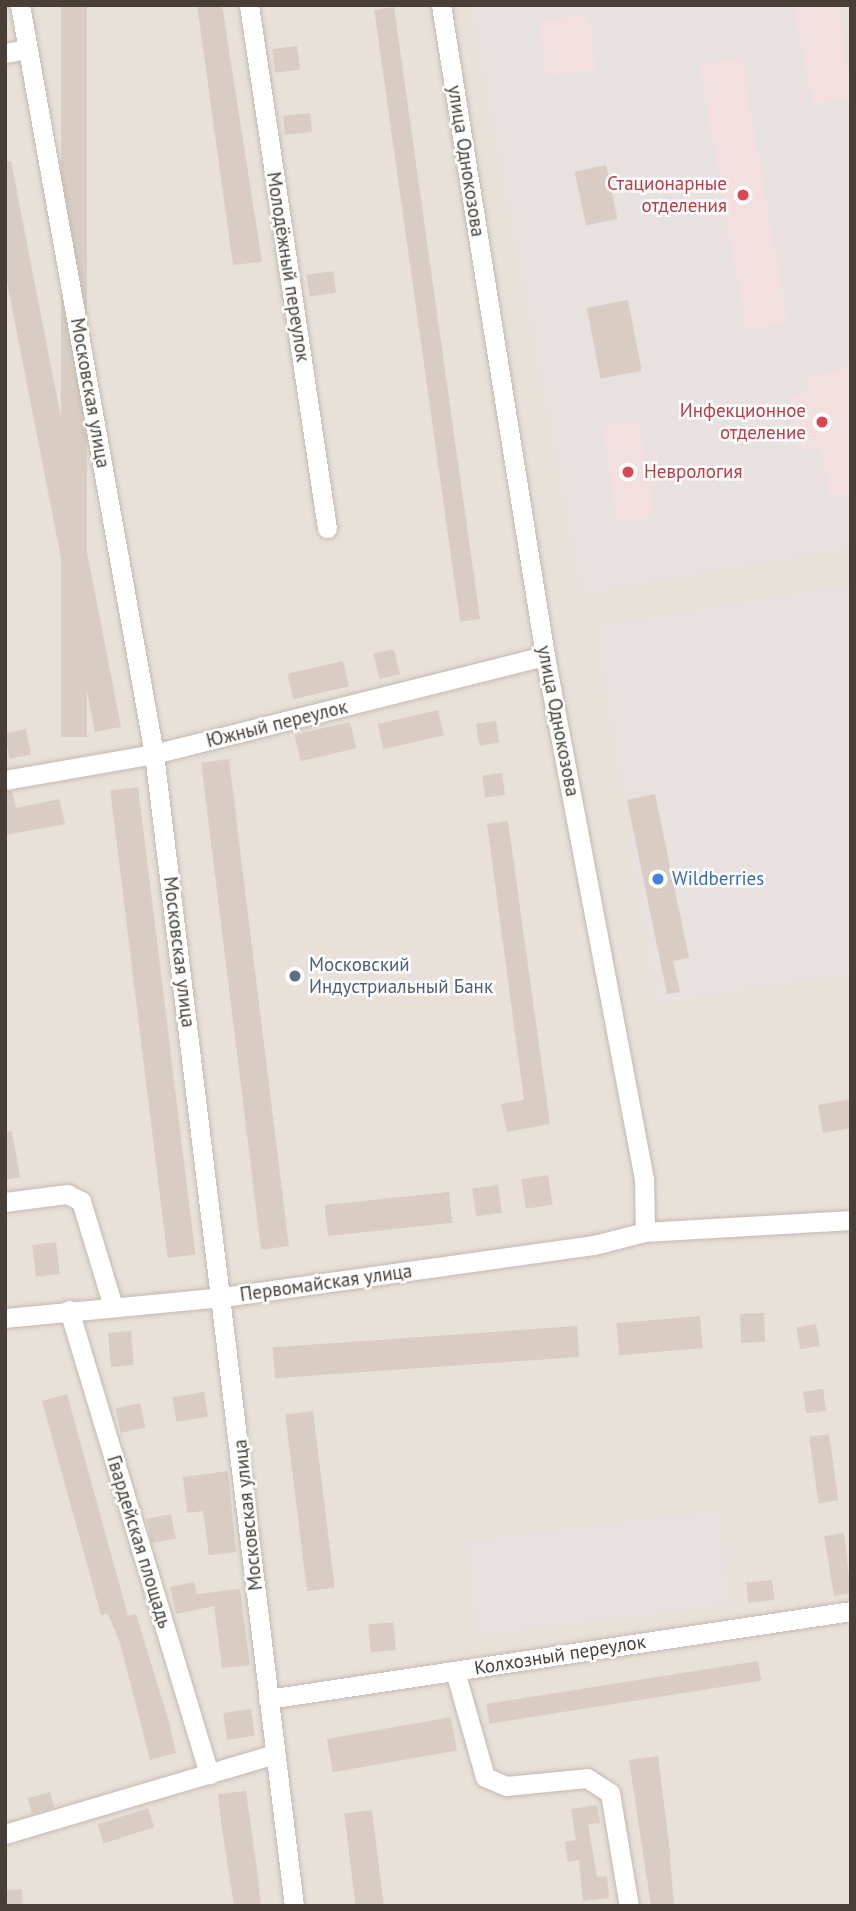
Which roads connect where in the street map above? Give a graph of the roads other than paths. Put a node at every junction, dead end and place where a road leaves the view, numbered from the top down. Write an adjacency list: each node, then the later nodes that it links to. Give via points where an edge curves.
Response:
1 (20, 5): 4 (street, Московская улица)
2 (249, 5): 6 (street, Молодёжный переулок)
3 (441, 5): 7 (street, улица Однокозова)
4 (28, 48): 5 (street); 8 (street, Московская улица)
5 (5, 53)
6 (327, 528)
7 (545, 656): 8 (street, Южный переулок); 12 (street, улица Однокозова, via 644,1179)
8 (155, 754): 9 (street, Южный переулок); 13 (street, Московская улица)
9 (5, 780)
10 (5, 1202): 14 (street, via 67,1194 82,1200)
11 (851, 1220): 12 (street)
12 (645, 1232): 13 (street, Первомайская улица, via 594,1245)
13 (223, 1297): 14 (street, Первомайская улица); 19 (street, Московская улица)
14 (113, 1307): 15 (street, Первомайская улица)
15 (69, 1310): 16 (street, Первомайская улица); 21 (street, Гвардейская площадь)
16 (5, 1318)
17 (851, 1611): 18 (street, Колхозный переулок)
18 (455, 1671): 19 (street, Колхозный переулок); 24 (street, via 485,1777 506,1786 587,1778 610,1793)
19 (268, 1699): 20 (street, Московская улица)
20 (275, 1754): 21 (street); 23 (street, Московская улица)
21 (209, 1774): 22 (street)
22 (5, 1834)
23 (294, 1906)
24 (629, 1906)

